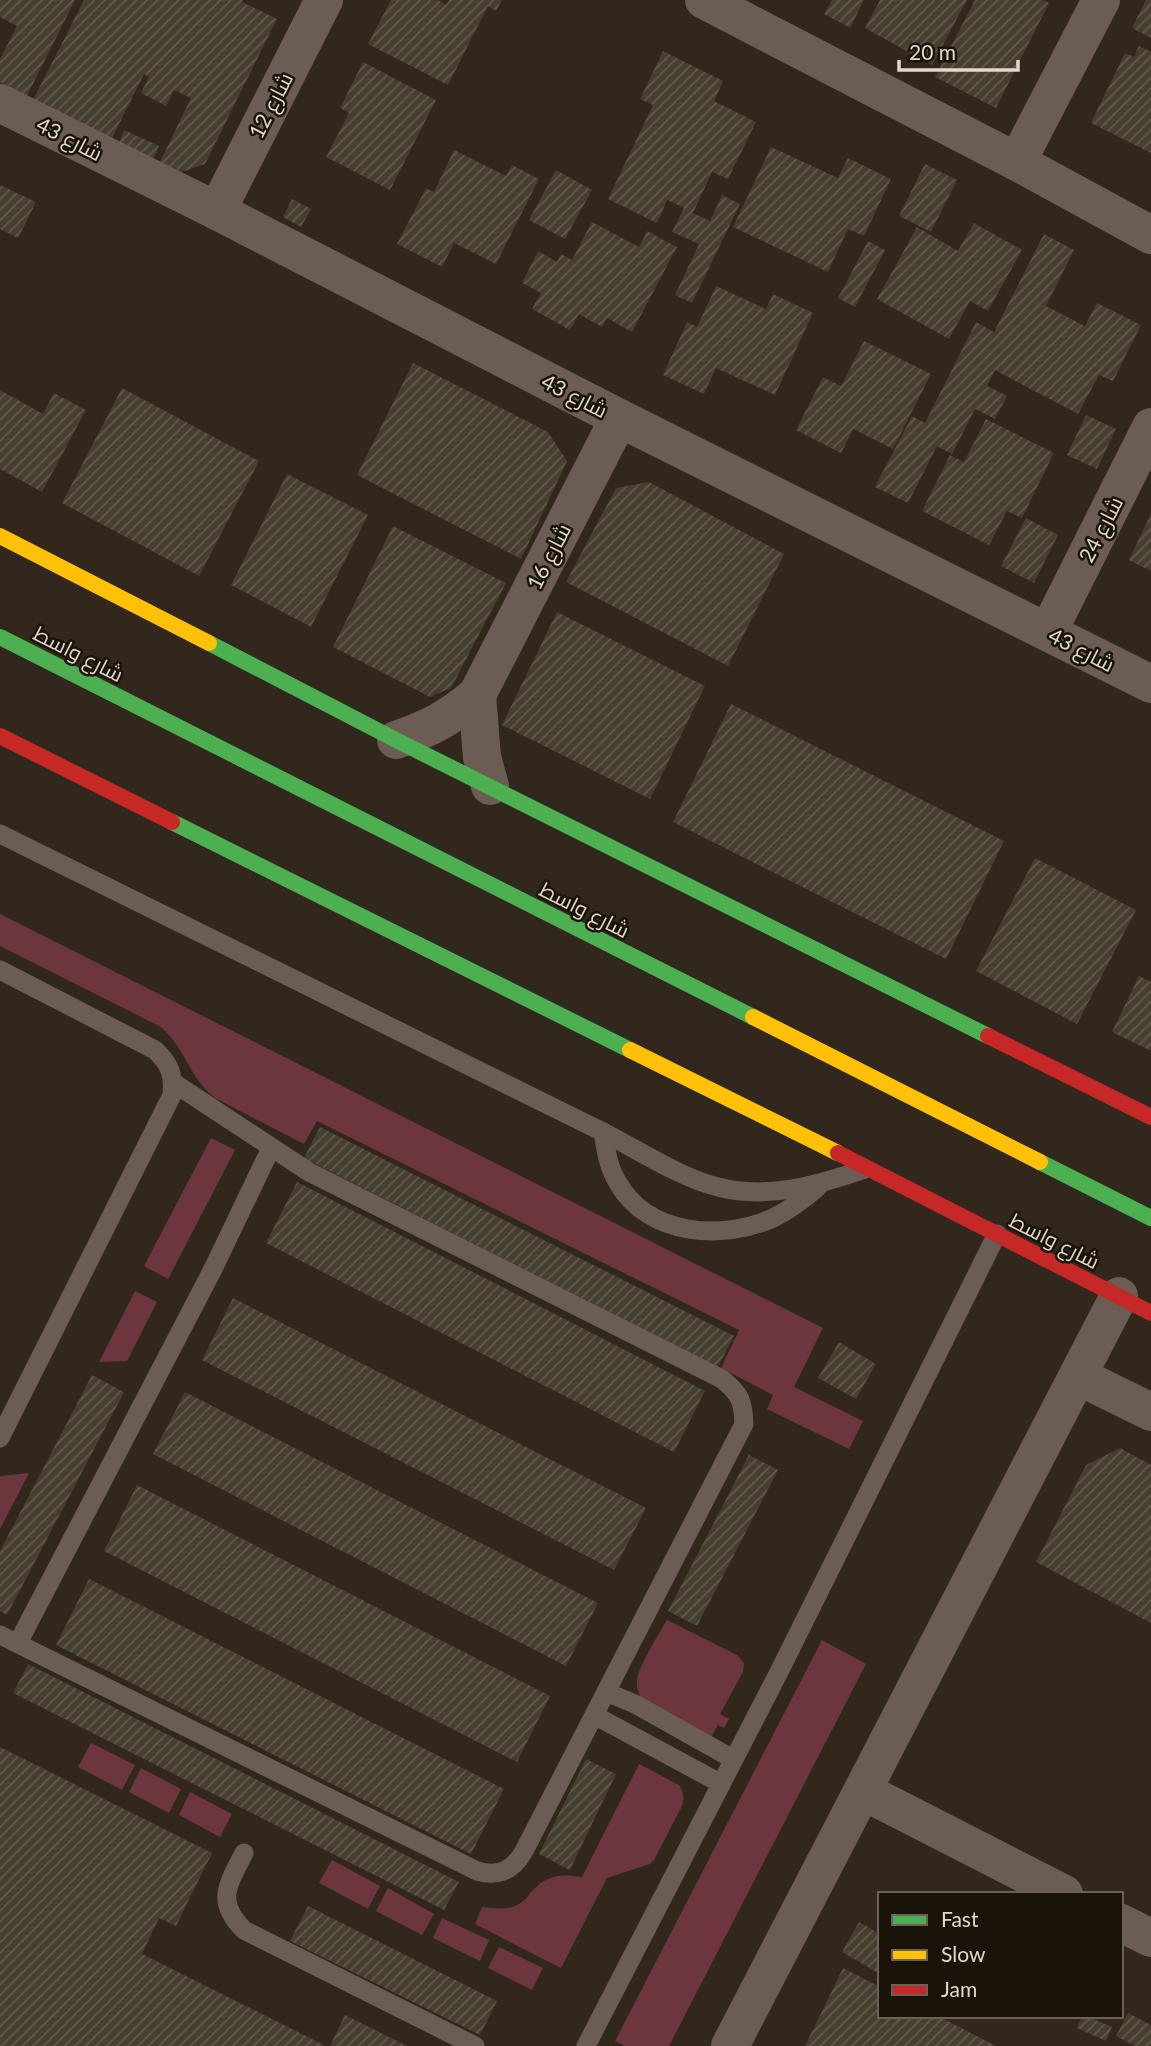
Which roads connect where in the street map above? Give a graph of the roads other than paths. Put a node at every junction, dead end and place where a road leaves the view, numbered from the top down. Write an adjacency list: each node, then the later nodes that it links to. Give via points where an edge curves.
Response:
1 (324, 0): 6 (street, شارع 12)
2 (704, 0): 5 (street)
3 (1101, 0): 5 (street)
4 (0, 103): 6 (street, شارع 43)
5 (1017, 162): 7 (street)
6 (217, 211): 8 (street, شارع 43)
7 (1151, 234)
8 (619, 418): 11 (street, شارع 43); 14 (street, شارع 16)
9 (1151, 427): 11 (street, شارع 24)
10 (0, 536): 16 (main road)
11 (1048, 632): 13 (street, شارع 43)
12 (0, 637): 26 (main road, شارع واسط)
13 (1151, 684)
14 (477, 695): 16 (street, شارع 16, via 453,715); 17 (street, via 482,757)
15 (0, 736): 24 (main road, شارع واسط)
16 (396, 740): 17 (main road)
17 (490, 786): 21 (main road)
18 (0, 834): 22 (lane)
19 (0, 970): 20 (lane, via 155,1050 172,1070)
20 (173, 1083): 23 (lane); 31 (lane, via 172,1095)
21 (1151, 1117)
22 (603, 1132): 25 (lane, via 719,1188 765,1192); 25 (lane, via 607,1160 618,1185 636,1206 660,1221 687,1229 715,1231 772,1218)
23 (271, 1149): 33 (lane); 34 (lane, via 322,1179 722,1379 735,1390 743,1406 744,1424)
24 (867, 1168): 25 (lane); 27 (main road, شارع واسط)
25 (821, 1184)
26 (1151, 1217)
27 (997, 1234): 28 (main road, شارع واسط); 36 (lane)
28 (1135, 1305): 29 (street)
29 (1078, 1376): 30 (street); 38 (street)
30 (1151, 1412)
31 (0, 1438)
32 (0, 1634): 33 (lane)
33 (18, 1643): 35 (lane, via 488,1874 501,1873 521,1856)
34 (606, 1692): 35 (lane); 36 (lane)
35 (594, 1715): 37 (lane)
36 (733, 1759): 37 (lane)
37 (720, 1783): 44 (lane)
38 (863, 1791): 40 (street); 45 (street)
39 (244, 1853): 43 (lane, via 226,1892 227,1906 244,1930)
40 (1059, 1892)
41 (1123, 1924): 42 (street)
42 (1151, 1938)
43 (475, 2046)
44 (586, 2046)
45 (730, 2046)

